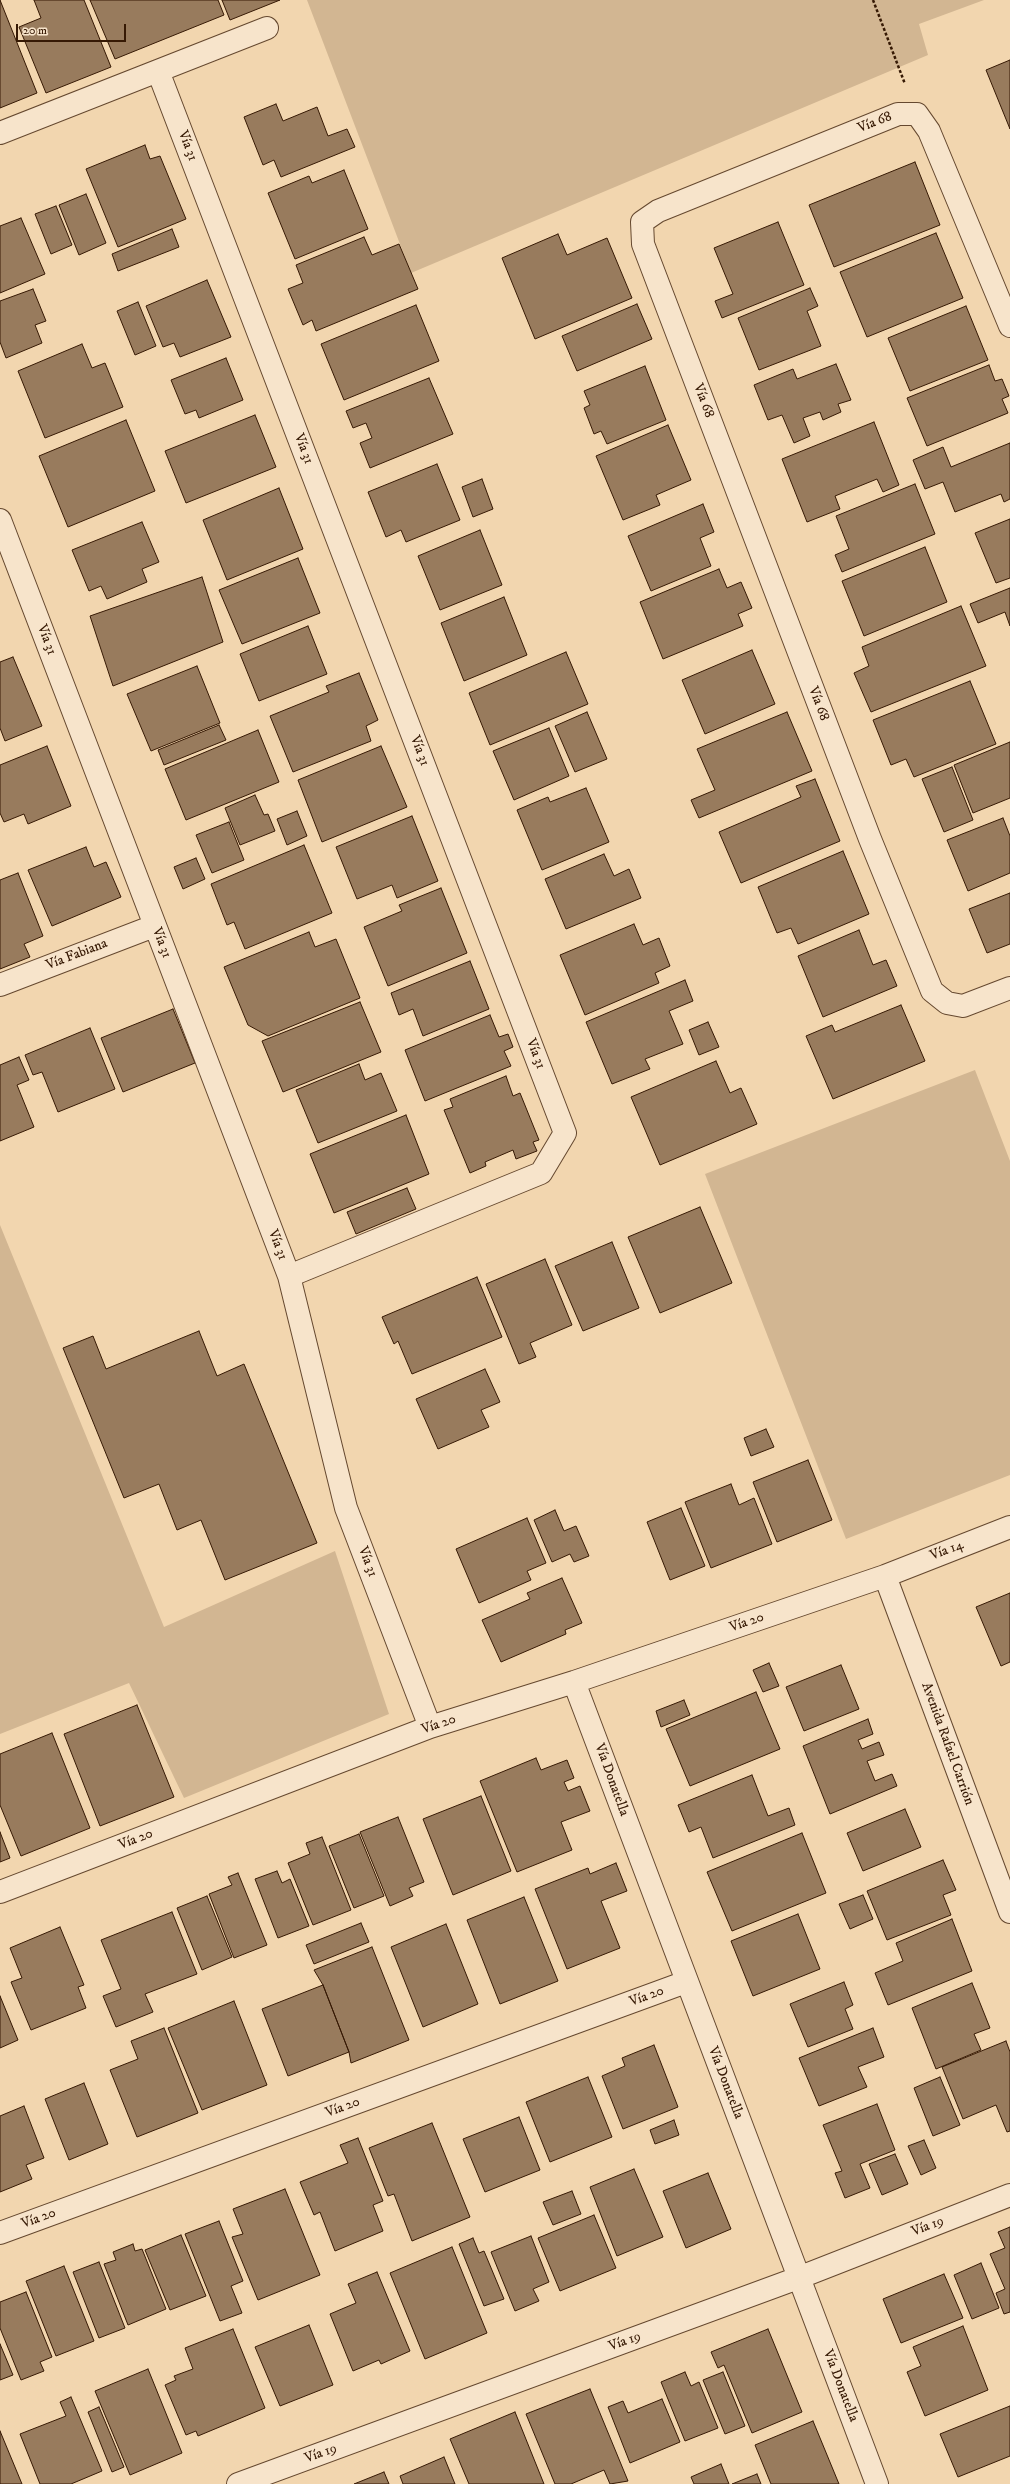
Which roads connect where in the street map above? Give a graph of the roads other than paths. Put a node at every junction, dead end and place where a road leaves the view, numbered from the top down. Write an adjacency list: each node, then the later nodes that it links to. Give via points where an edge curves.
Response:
1 (267, 28): 2 (street)
2 (158, 71): 3 (street); 10 (street, Vía 31, via 565,1133 541,1173)
3 (0, 133)
4 (1005, 298): 5 (street); 9 (street, Vía 68, via 929,131 917,114 898,114 658,211 642,222 643,244 870,839 932,991 947,1003 963,1006)
5 (1010, 326)
6 (0, 520): 7 (street, Vía 31)
7 (154, 926): 8 (street, Vía Fabiana); 10 (street, Vía 31)
8 (0, 985)
9 (1010, 988)
10 (289, 1276): 14 (street, Vía 31, via 346,1508)
11 (1010, 1527): 12 (street, Vía 14)
12 (885, 1576): 13 (street, Vía 20); 15 (street, Avenida Rafael Carrión)
13 (574, 1682): 14 (street, Vía 20); 18 (street, Vía Donatella)
14 (430, 1727): 16 (street, Vía 20)
15 (1001, 1862): 17 (street, Avenida Rafael Carrión)
16 (0, 1892)
17 (1010, 1912)
18 (686, 1982): 20 (street, Vía 20); 21 (street, Vía Donatella)
19 (1010, 2195): 21 (street, Vía 19)
20 (0, 2234)
21 (798, 2278): 22 (street, Vía 19); 23 (street, Vía Donatella)
22 (238, 2484)
23 (877, 2484)

